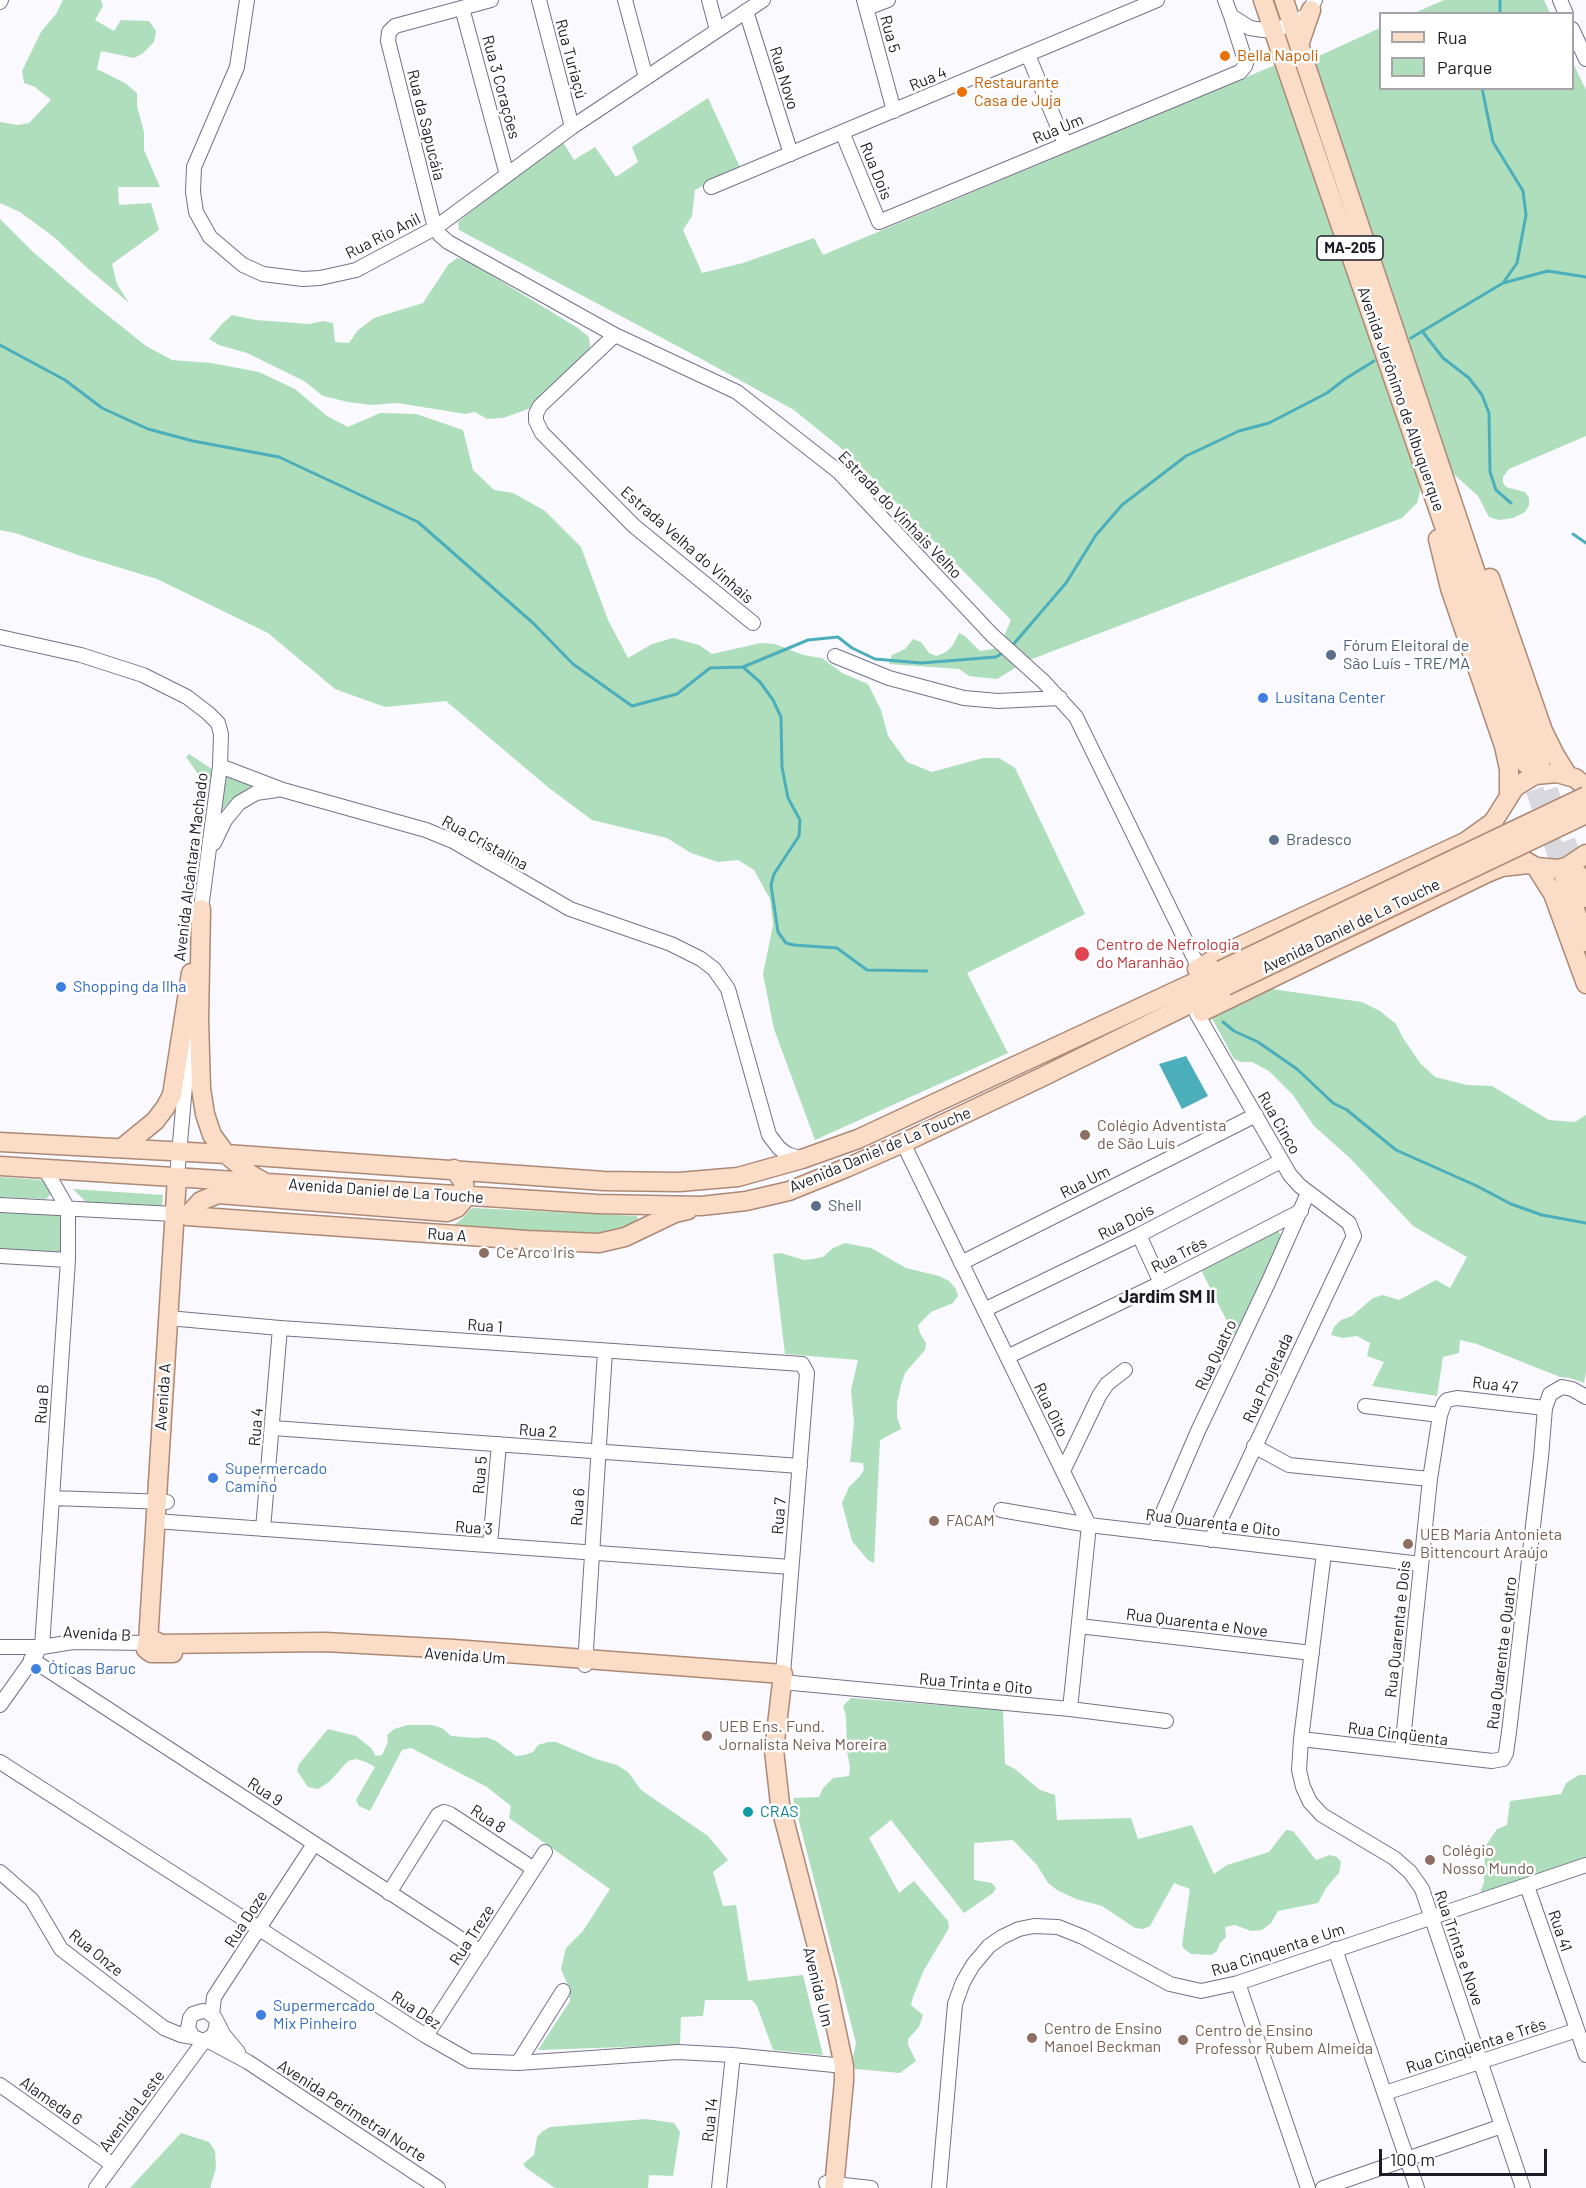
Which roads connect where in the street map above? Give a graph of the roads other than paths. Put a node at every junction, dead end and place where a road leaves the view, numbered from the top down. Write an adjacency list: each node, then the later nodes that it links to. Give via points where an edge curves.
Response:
1 (247, 0): 33 (street, Rua Rio Anil, via 237,67 192,179 195,212 210,237 233,259 254,271 303,279 356,270)
2 (491, 0): 14 (street)
3 (539, 0): 26 (street, Rua Turiaçú)
4 (625, 0): 24 (street)
5 (709, 0): 18 (street)
6 (763, 0): 15 (street, Rua Rio Anil)
7 (888, 0): 12 (street)
8 (1157, 0): 22 (street, Rua 4)
9 (1225, 0): 16 (street)
10 (1263, 0): 19 (main road, Avenida Jerônimo de Albuquerque / MA-205)
11 (1284, 0): 17 (main road, Avenida Jerônimo de Albuquerque / MA-205)
12 (866, 4): 25 (street, Rua 5)
13 (1313, 5): 17 (street); 21 (main road)
14 (462, 8): 30 (street, Rua 3 Corações); 33 (street, Rua da Sapucáia, via 395,26 388,41)
15 (746, 11): 18 (street, Rua Rio Anil); 29 (street, Rua Novo)
16 (1231, 16): 19 (street, via 1250,28); 28 (street, Rua Um, via 1246,63 1240,72)
17 (1292, 24): 19 (street); 21 (main road, Avenida Jerônimo de Albuquerque / MA-205)
18 (717, 30): 24 (street, Rua Rio Anil)
19 (1274, 30): 35 (main road, Avenida Jerônimo de Albuquerque / MA-205)
20 (1574, 33): 23 (street)
21 (1299, 45): 35 (main road, Avenida Jerônimo de Albuquerque / MA-205)
22 (1028, 54): 25 (street, Rua 4); 28 (street)
23 (1586, 59)
24 (646, 78): 26 (street, Rua Rio Anil)
25 (894, 111): 27 (street, Rua 4)
26 (572, 127): 30 (street, Rua Rio Anil)
27 (842, 132): 29 (street, Rua 4); 32 (street, Rua Dois)
28 (1065, 144): 32 (street, Rua Um)
29 (791, 154): 31 (street, Rua 4)
30 (507, 175): 33 (street, Rua Rio Anil)
31 (711, 187)
32 (879, 222)
33 (435, 228): 34 (street, Estrada do Vinhais Velho, via 448,242)
34 (615, 334): 36 (street, Estrada Velha do Vinhais, via 540,406 536,421 542,433 633,526); 39 (street, Estrada do Vinhais Velho, via 720,383 765,413 849,482 992,635)
35 (1431, 463): 40 (main road, Avenida Jerônimo de Albuquerque / MA-205); 42 (main road, via 1459,500 1482,553 1543,731 1555,755); 45 (main road, via 1450,588 1504,746 1509,770)
36 (753, 623)
37 (0, 637): 41 (street, via 81,655 143,675 177,691 218,723)
38 (835, 656): 39 (street, via 889,678 964,698)
39 (1060, 698): 53 (street, Estrada do Vinhais Velho, via 1083,728)
40 (1533, 764)
41 (220, 766): 43 (street, Rua Cristalina); 48 (street, Avenida Alcântara Machado)
42 (1579, 780): 45 (main road, via 1557,772 1535,775 1515,787)
43 (283, 790): 48 (street, via 266,790 239,803 225,820); 65 (street, Rua Cristalina, via 441,835 561,905 671,944 706,962 728,988 769,1135 787,1155)
44 (1586, 796): 54 (main road, Avenida Daniel de La Touche, bridge)
45 (1506, 802): 49 (main road, via 1502,821 1506,840 1517,856); 53 (main road, via 1493,822 1465,842)
46 (1586, 814): 54 (main road, Avenida Daniel de La Touche, bridge)
47 (1586, 854): 49 (main road, via 1558,869)
48 (207, 862): 51 (street, Avenida Alcântara Machado)
49 (1532, 865): 55 (main road, via 1553,894); 56 (main road, via 1502,867 1487,873)
50 (1586, 898): 52 (main road, via 1571,875)
51 (201, 909): 62 (main road, via 172,1095 155,1121); 63 (street, Avenida Alcântara Machado); 64 (main road, via 202,1098 212,1135)
52 (1586, 942)
53 (1199, 968): 57 (main road)
54 (1223, 978): 57 (main road, Avenida Daniel de La Touche); 58 (main road, Avenida Daniel de La Touche)
55 (1586, 984)
56 (1197, 1014): 58 (main road); 59 (street, Rua Cinco)
57 (1096, 1026): 65 (main road, Avenida Daniel de La Touche, via 858,1139)
58 (1042, 1077): 61 (main road, Avenida Daniel de La Touche)
59 (1256, 1115): 66 (street, Rua Cinco); 84 (street, Rua Um)
60 (0, 1142): 62 (main road, Avenida Daniel de La Touche)
61 (903, 1143): 76 (main road, Avenida Daniel de La Touche, via 789,1191); 84 (street, Rua Oito)
62 (122, 1148): 63 (main road, Avenida Daniel de La Touche)
63 (178, 1151): 64 (main road, Avenida Daniel de La Touche); 70 (street, Avenida A)
64 (226, 1154): 69 (main road, Avenida Daniel de La Touche); 71 (main road)
65 (802, 1159): 69 (main road, Avenida Daniel de La Touche, via 738,1177 679,1182 562,1179)
66 (1281, 1161): 72 (street, Rua Cinco); 81 (street, Rua Dois)
67 (0, 1166): 68 (main road, Avenida Daniel de La Touche)
68 (45, 1169): 70 (main road, Avenida Daniel de La Touche); 77 (street, Rua B)
69 (454, 1169): 74 (main road, via 464,1183)
70 (177, 1178): 71 (main road, Avenida Daniel de La Touche); 73 (main road); 79 (main road, Avenida A)
71 (266, 1183): 74 (main road, Avenida Daniel de La Touche)
72 (1308, 1192): 78 (street, Rua Quatro); 80 (street, Rua Cinco)
73 (225, 1194): 74 (main road, via 447,1212 458,1208); 79 (main road, via 204,1198)
74 (466, 1197): 76 (main road, Avenida Daniel de La Touche)
75 (0, 1205): 77 (street, Rua A)
76 (701, 1206): 79 (main road, Rua A, via 675,1213 625,1238 599,1243)
77 (68, 1209): 79 (street, Rua A); 83 (street, Rua B)
78 (1300, 1211): 85 (street, Rua Três); 110 (street, Rua Quatro)
79 (181, 1215): 87 (main road, Avenida A)
80 (1353, 1230): 99 (street, Rua Projetada, via 1351,1243)
81 (1139, 1235): 85 (street); 86 (street, Rua Dois)
82 (0, 1256): 83 (street)
83 (68, 1260): 104 (street, Rua B)
84 (961, 1263): 86 (street, Rua Oito)
85 (1161, 1283): 90 (street, Rua Três)
86 (984, 1310): 90 (street, Rua Oito)
87 (174, 1318): 88 (street, Rua 1); 105 (main road, Avenida A)
88 (280, 1328): 89 (street, Rua 1); 97 (street, Rua 4)
89 (605, 1352): 91 (street, Rua 1); 100 (street, Rua 6)
90 (1007, 1357): 102 (street, Rua Oito)
91 (800, 1364): 101 (street, Rua 7, via 807,1373)
92 (1125, 1370): 102 (street, via 1099,1396)
93 (1586, 1397): 94 (street, via 1565,1386 1555,1390)
94 (1546, 1403): 96 (street, Rua 47, via 1457,1398 1447,1400); 130 (street, Rua Quarenta e Quatro, via 1506,1753 1503,1759)
95 (1365, 1406): 96 (street, Rua 47)
96 (1442, 1410): 103 (street, Rua Quarenta e Dois)
97 (273, 1428): 98 (street, Rua 2); 109 (street, Rua 4)
98 (499, 1444): 100 (street, Rua 2); 112 (street, Rua 5)
99 (1254, 1446): 103 (street, via 1289,1464); 111 (street, Rua Projetada)
100 (598, 1452): 101 (street, Rua 2); 113 (street, Rua 6)
101 (800, 1466): 116 (street, Rua 7)
102 (1063, 1471): 108 (street, Rua Oito)
103 (1430, 1479): 115 (street, Rua Quarenta e Dois)
104 (52, 1497): 105 (street); 120 (street, Rua B)
105 (162, 1501): 107 (main road, Avenida A)
106 (1001, 1510): 108 (street, Rua Quarenta e Oito)
107 (160, 1521): 109 (street, Rua 3); 118 (main road, Avenida A)
108 (1089, 1526): 110 (street, Rua Quarenta e Oito); 117 (street)
109 (263, 1529): 112 (street, Rua 3)
110 (1154, 1533): 111 (street, Rua Quarenta e Oito)
111 (1211, 1540): 114 (street, Rua Quarenta e Oito)
112 (490, 1545): 113 (street, Rua 3)
113 (592, 1553): 116 (street, Rua 3); 123 (street, Rua 6)
114 (1324, 1553): 115 (street, Rua Quarenta e Oito); 121 (street, Rua Trinta e Nove)
115 (1422, 1564): 129 (street, Rua Quarenta e Dois)
116 (791, 1567): 124 (street, Rua 7)
117 (1079, 1626): 121 (street, Rua Quarenta e Nove); 126 (street)
118 (153, 1646): 120 (street, Avenida B, via 73,1642); 123 (main road, Avenida Um, via 326,1649)
119 (0, 1647): 120 (street, Avenida B)
120 (42, 1647): 122 (street)
121 (1311, 1653): 128 (street, Rua Trinta e Nove)
122 (31, 1659): 125 (street); 132 (street, Rua 9)
123 (585, 1661): 124 (main road, Avenida Um)
124 (778, 1677): 126 (street, Rua Trinta e Oito); 154 (main road, Avenida Um, via 774,1750 780,1804 826,1981)
125 (0, 1706)
126 (1070, 1709): 127 (street, Rua Trinta e Oito)
127 (1166, 1721)
128 (1301, 1739): 129 (street, Rua Cinqüenta); 139 (street, Rua Trinta e Nove, via 1301,1779 1310,1802 1331,1821 1402,1865 1422,1889)
129 (1402, 1750): 130 (street, Rua Cinqüenta)
130 (1492, 1761)
131 (0, 1762): 140 (street, Rua Dez)
132 (314, 1844): 138 (street, Rua 9); 140 (street, Rua Doze)
133 (545, 1852): 135 (street, Rua Treze)
134 (1586, 1865): 137 (street, Rua Cinquenta e Um)
135 (534, 1869): 138 (street, Rua 8, via 444,1812 438,1815); 142 (street, Rua Treze)
136 (0, 1872): 148 (street, Rua Onze, via 33,1900 61,1949 164,2028)
137 (1527, 1886): 139 (street, Rua Cinquenta e Um); 146 (street, Rua 41)
138 (389, 1893): 142 (street, Rua 9)
139 (1432, 1917): 141 (street, Rua Cinquenta e Um); 152 (street, Rua Trinta e Nove)
140 (259, 1929): 145 (street, Rua Doze, via 214,1997); 147 (street, Rua Dez)
141 (1335, 1949): 143 (street, Rua Cinquenta e Um); 156 (street)
142 (481, 1952): 147 (street, Rua Treze)
143 (1238, 1983): 165 (street, Rua Cinquenta e Um, via 1201,1991 1183,1989 1058,1927 1034,1926 1002,1936 973,1965 955,2004); 166 (street)
144 (563, 1991): 153 (street)
145 (215, 2019): 148 (street, via 214,2035); 148 (street, via 203,2011 194,2014 188,2023 190,2033); 151 (street, Avenida Perimetral Norte, via 230,2045)
146 (1577, 2030): 150 (street, Rua 41); 152 (street, Rua Cinqüenta e Três)
147 (426, 2036): 153 (street, Rua Dez, via 470,2061)
148 (200, 2039): 151 (street, Avenida Perimetral Norte); 159 (street, Avenida Leste, via 195,2054)
149 (733, 2055): 153 (street, Rua Dez, via 678,2052); 154 (street, Rua Dez); 163 (street, Rua 14)
150 (1586, 2055)
151 (248, 2062): 162 (street, Avenida Perimetral Norte)
152 (1481, 2062): 156 (street, Rua Cinqüenta e Três); 157 (street, Rua Trinta e Nove)
153 (518, 2063)
154 (841, 2065): 160 (main road, Avenida Um, via 844,2081)
155 (0, 2085): 159 (street, Alameda 6)
156 (1384, 2093): 158 (street)
157 (1502, 2126): 158 (street); 169 (street, Rua Trinta e Nove)
158 (1407, 2158): 167 (street); 168 (street)
159 (112, 2165): 161 (street, Avenida Leste)
160 (830, 2186): 164 (street)
161 (96, 2188)
162 (438, 2188)
163 (719, 2188)
164 (871, 2188)
165 (939, 2188)
166 (1308, 2188)
167 (1323, 2188)
168 (1417, 2188)
169 (1523, 2188)

